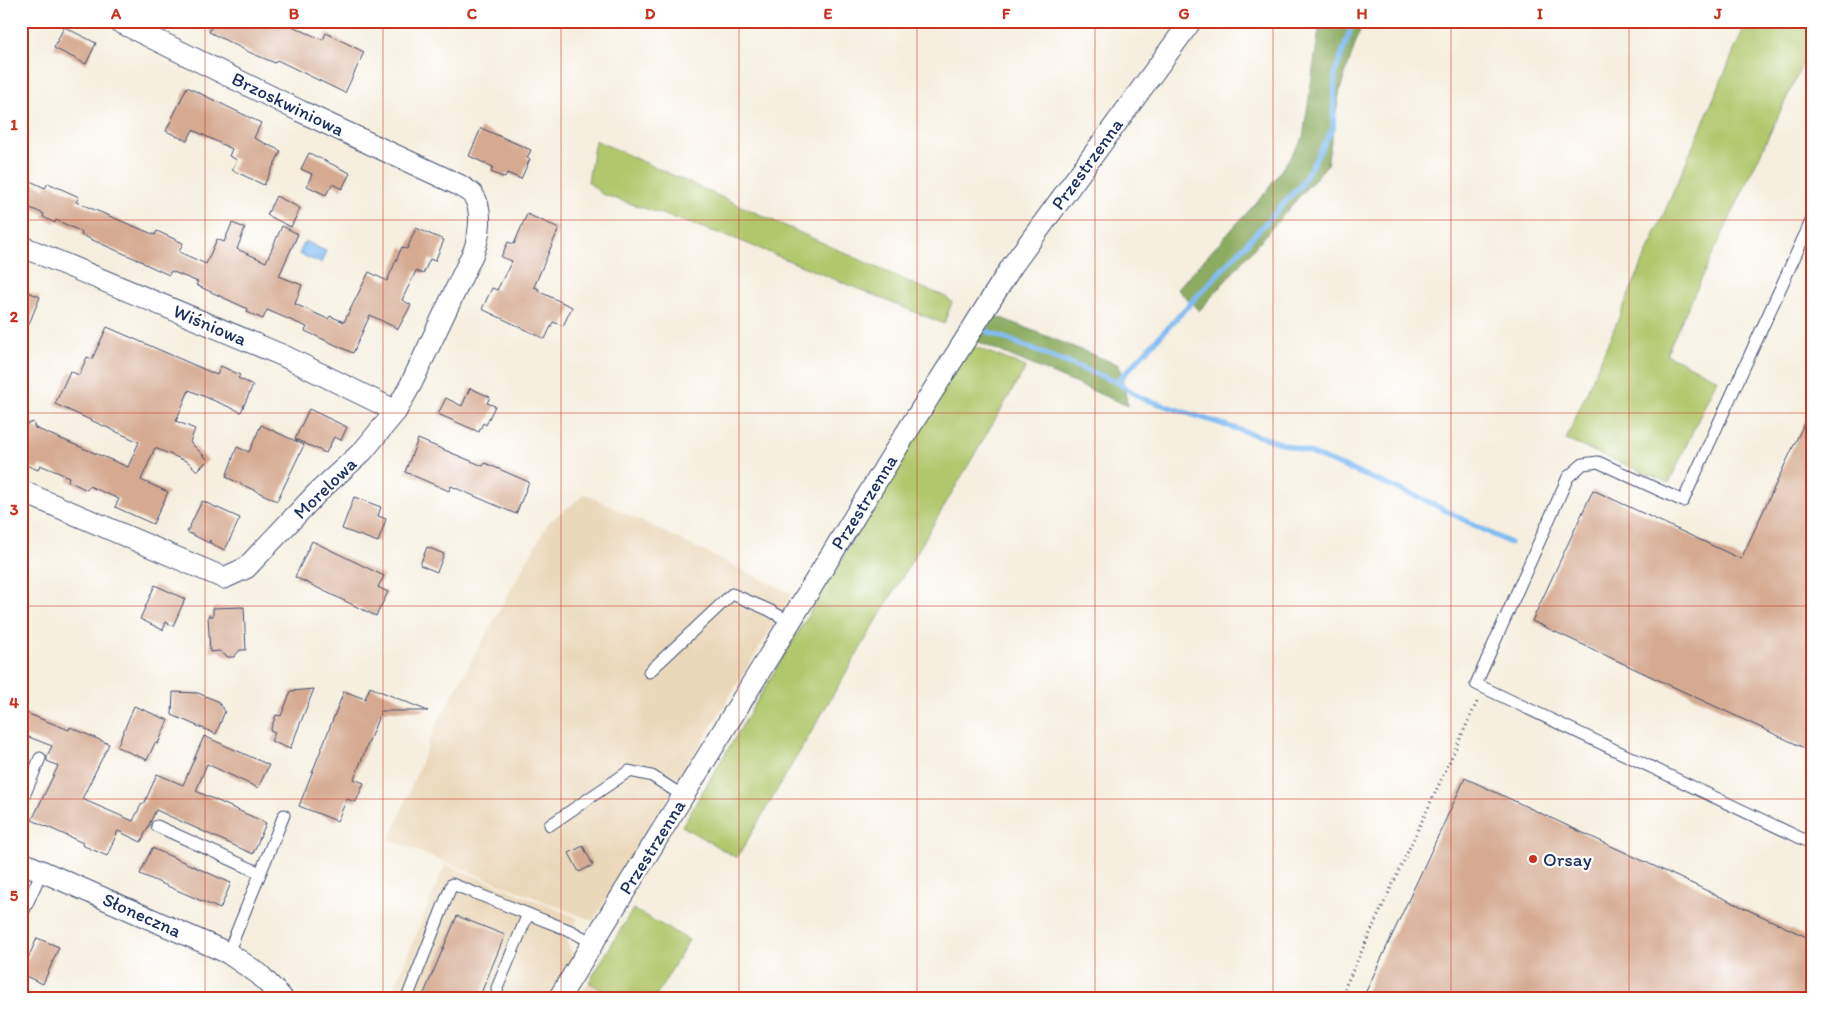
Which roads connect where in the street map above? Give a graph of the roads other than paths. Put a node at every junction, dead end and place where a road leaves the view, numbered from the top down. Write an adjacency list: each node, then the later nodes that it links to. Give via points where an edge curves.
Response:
1 (118, 21): 3 (street, Brzoskwiniowa)
2 (1191, 21): 8 (street, Przestrzenna, via 1012,266)
3 (459, 185): 6 (street, Morelowa, via 473,195 477,204 480,222 474,252)
4 (1813, 217): 16 (lane, via 1683,501 1598,462 1583,464 1568,477 1476,684)
5 (21, 246): 6 (street, Wiśniowa, via 284,356)
6 (396, 411): 7 (street, Morelowa, via 363,451 317,492 246,568 224,578)
7 (21, 491)
8 (790, 622): 9 (lane, via 732,594); 11 (street, Przestrzenna)
9 (650, 672)
10 (40, 758): 12 (lane)
11 (683, 796): 14 (lane, via 652,776 629,771); 22 (street, Przestrzenna)
12 (21, 803)
13 (284, 815): 19 (lane)
14 (550, 825)
15 (158, 826): 19 (lane)
16 (1813, 844)
17 (21, 862): 18 (street, Słoneczna)
18 (42, 871): 21 (lane); 23 (street, Słoneczna)
19 (260, 872): 23 (lane)
20 (528, 914): 22 (lane); 25 (lane, via 452,884); 26 (lane, via 497,988)
21 (21, 917)
22 (593, 943): 27 (street, Przestrzenna)
23 (228, 953): 24 (street, Słoneczna, via 259,974)
24 (282, 998)
25 (407, 998)
26 (498, 998)
27 (559, 998)

